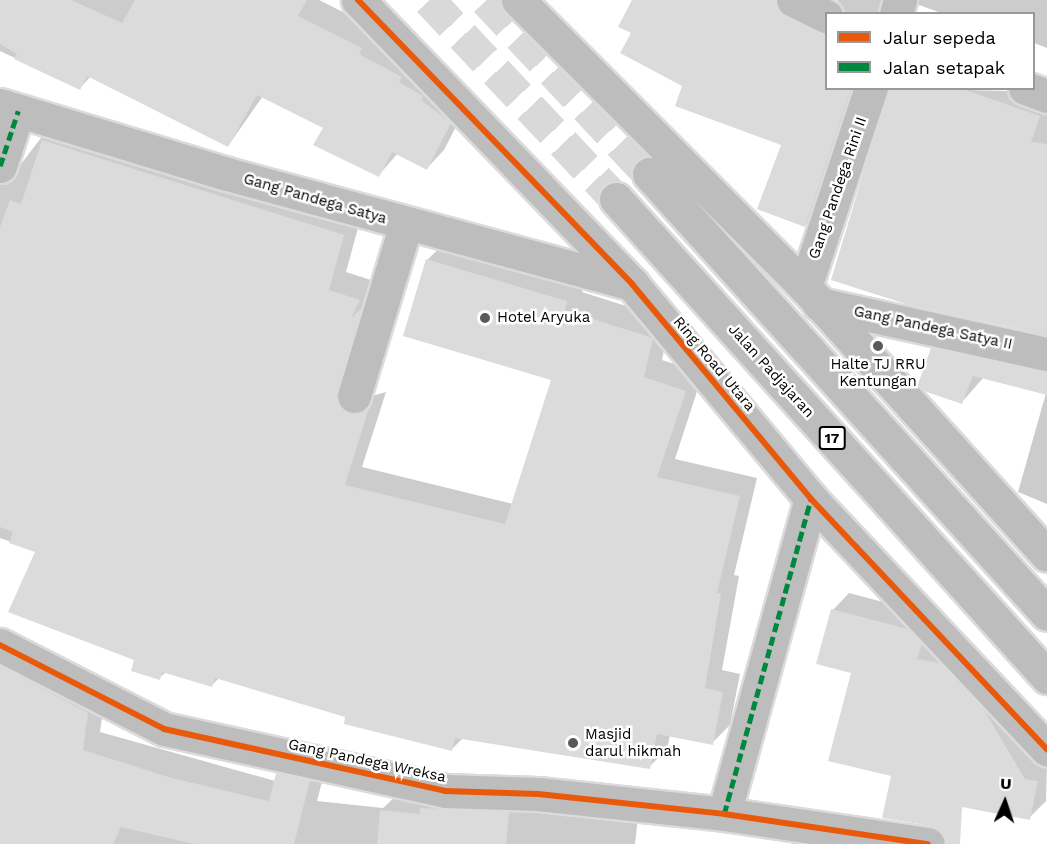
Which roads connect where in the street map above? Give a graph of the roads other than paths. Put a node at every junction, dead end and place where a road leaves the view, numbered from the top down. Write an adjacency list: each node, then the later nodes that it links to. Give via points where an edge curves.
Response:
1 (358, 0): 13 (main road, Ring Road Utara)
2 (518, 0): 14 (main road)
3 (793, 0): 4 (main road)
4 (825, 16)
5 (871, 90): 14 (main road, Gang Pandega Rini II)
6 (1030, 90): 7 (main road)
7 (1047, 96)
8 (9, 108): 9 (main road); 12 (main road, Gang Pandega Satya)
9 (0, 166)
10 (649, 174): 19 (main road)
11 (616, 199): 21 (main road, Jalan Padjajaran / 17)
12 (406, 224): 13 (main road, Gang Pandega Satya); 16 (main road)
13 (632, 284): 17 (main road, Ring Road Utara)
14 (812, 296): 15 (main road, Gang Pandega Satya II); 18 (main road)
15 (1047, 354)
16 (354, 396)
17 (811, 499): 22 (main road, Ring Road Utara); 23 (main road)
18 (1047, 555)
19 (1047, 615)
20 (0, 645): 23 (main road, Gang Pandega Wreksa, via 164,729 445,791 538,794)
21 (1047, 677)
22 (1047, 749)
23 (724, 814): 24 (main road, Gang Pandega Wreksa)
24 (928, 844)

